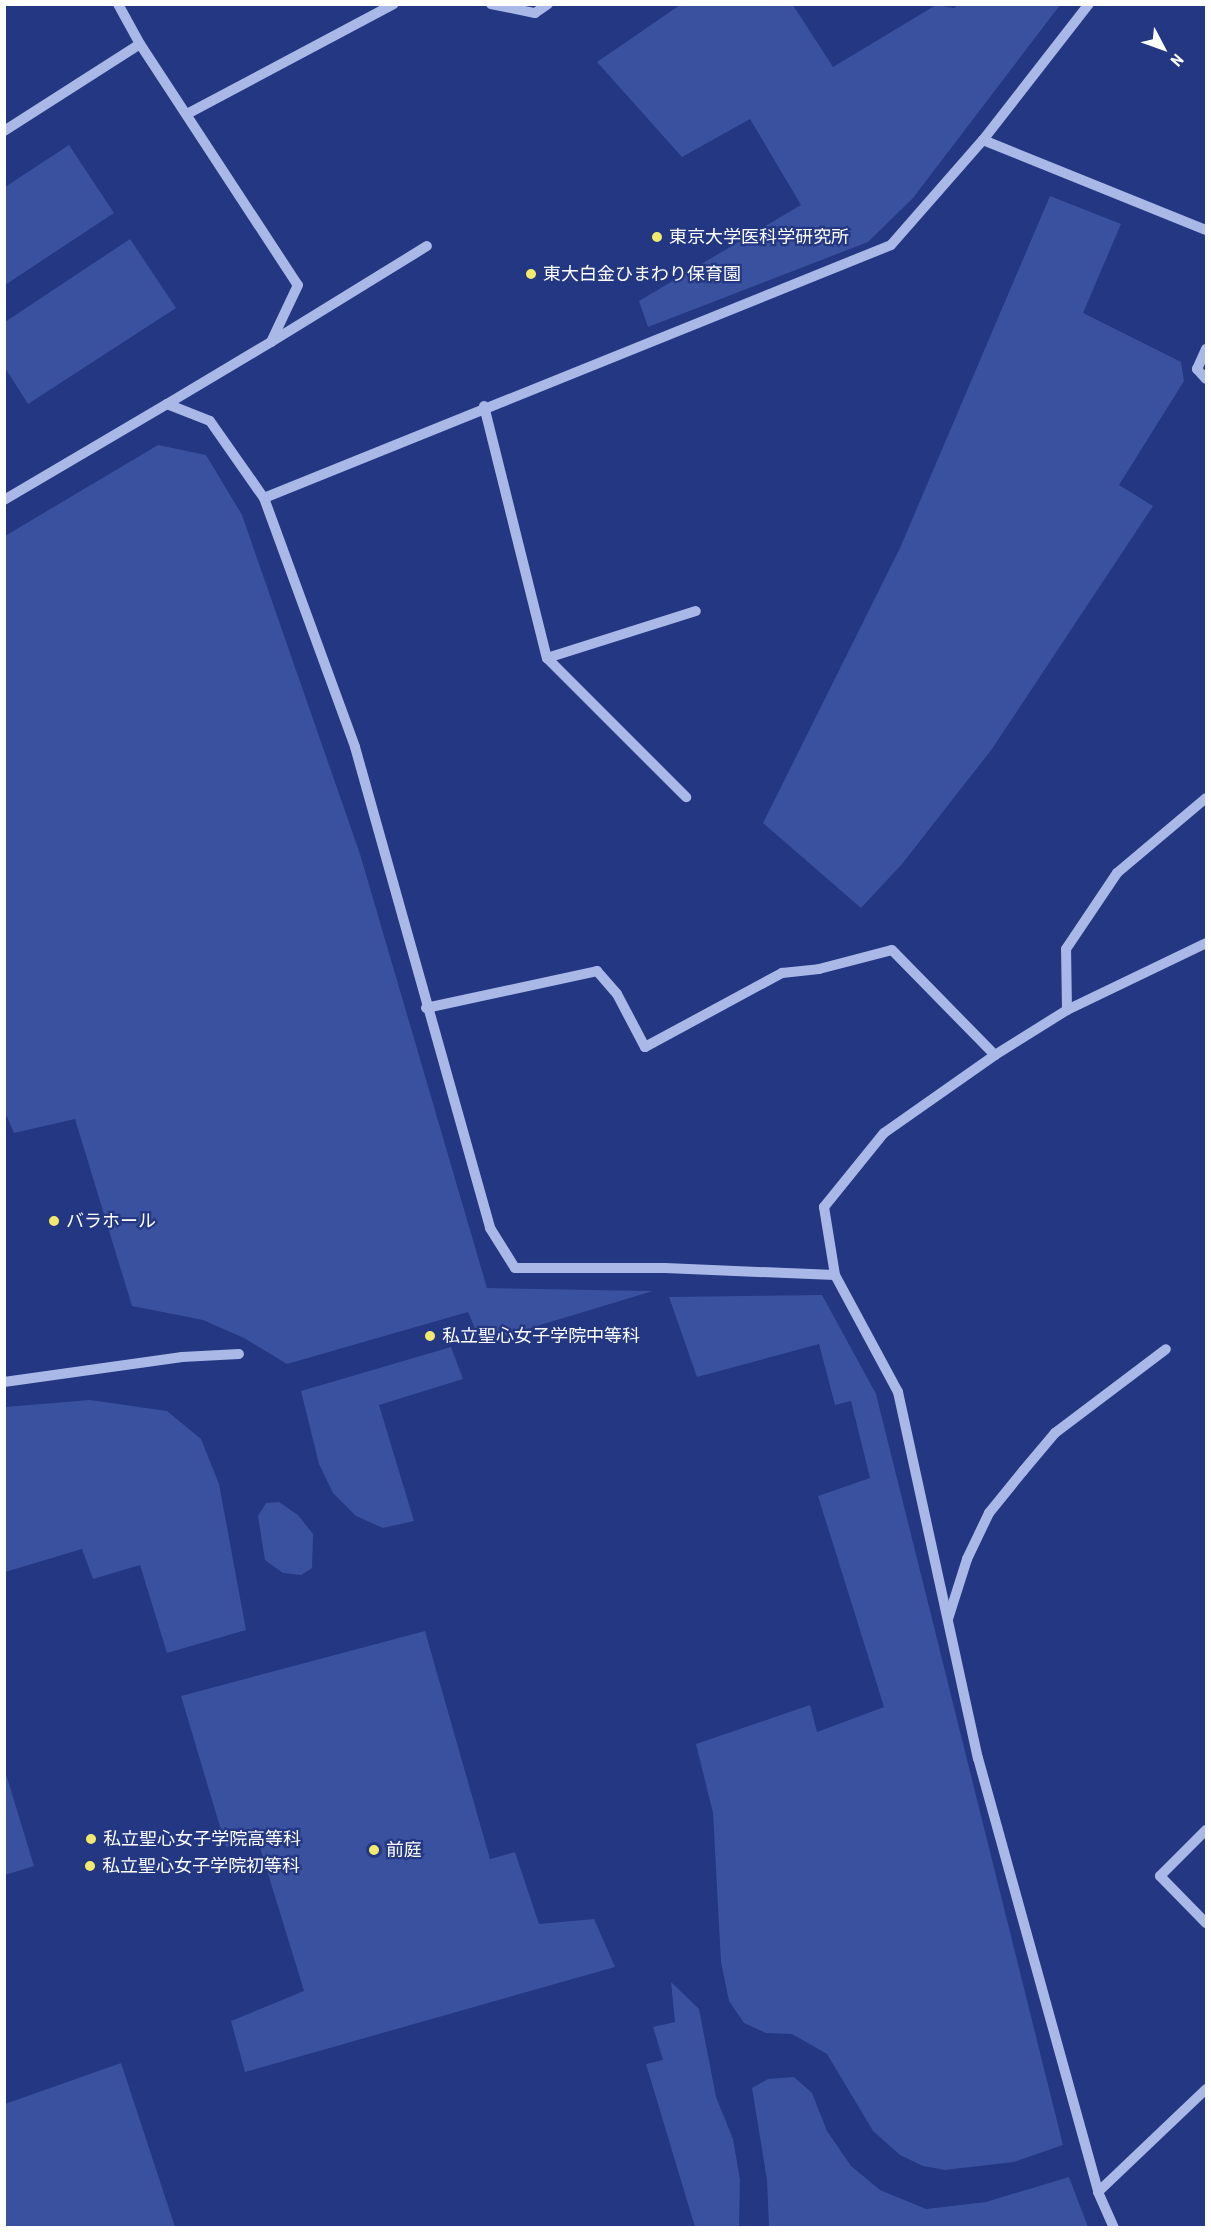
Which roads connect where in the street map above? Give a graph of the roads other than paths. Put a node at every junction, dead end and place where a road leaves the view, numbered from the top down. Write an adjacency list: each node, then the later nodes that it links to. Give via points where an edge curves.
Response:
1 (118, 4): 6 (street)
2 (394, 4): 7 (street)
3 (491, 4): 4 (street, via 535,13)
4 (548, 4)
5 (1089, 4): 9 (street)
6 (140, 44): 7 (street); 8 (street)
7 (187, 114): 12 (street, via 298,285)
8 (4, 130)
9 (983, 140): 10 (street); 16 (street, via 891,245)
10 (1206, 230)
11 (428, 246): 12 (street)
12 (271, 342): 15 (street)
13 (1206, 349): 14 (street, via 1197,369)
14 (1206, 379)
15 (167, 404): 17 (street, via 210,421); 18 (street)
16 (484, 406): 17 (street); 20 (street)
17 (264, 498): 24 (street, via 355,747)
18 (4, 500)
19 (696, 611): 20 (street)
20 (547, 658): 21 (street)
21 (686, 797)
22 (1206, 798): 25 (street, via 1117,873 1066,949)
23 (1206, 943): 25 (street)
24 (426, 1008): 26 (street, via 597,971 617,994 645,1047 782,974 819,969 892,950); 27 (street, via 490,1228 515,1268 665,1268)
25 (1066, 1010): 26 (street)
26 (995, 1055): 27 (street, via 884,1134 824,1207)
27 (835, 1275): 31 (street, via 898,1392)
28 (1166, 1349): 31 (street, via 1055,1433 988,1514 967,1559)
29 (239, 1354): 30 (street, via 182,1356)
30 (4, 1382)
31 (948, 1619): 35 (street, via 978,1758)
32 (1206, 1830): 33 (street, via 1160,1876)
33 (1206, 1923)
34 (1206, 2089): 35 (street)
35 (1098, 2192): 36 (street)
36 (1114, 2228)

